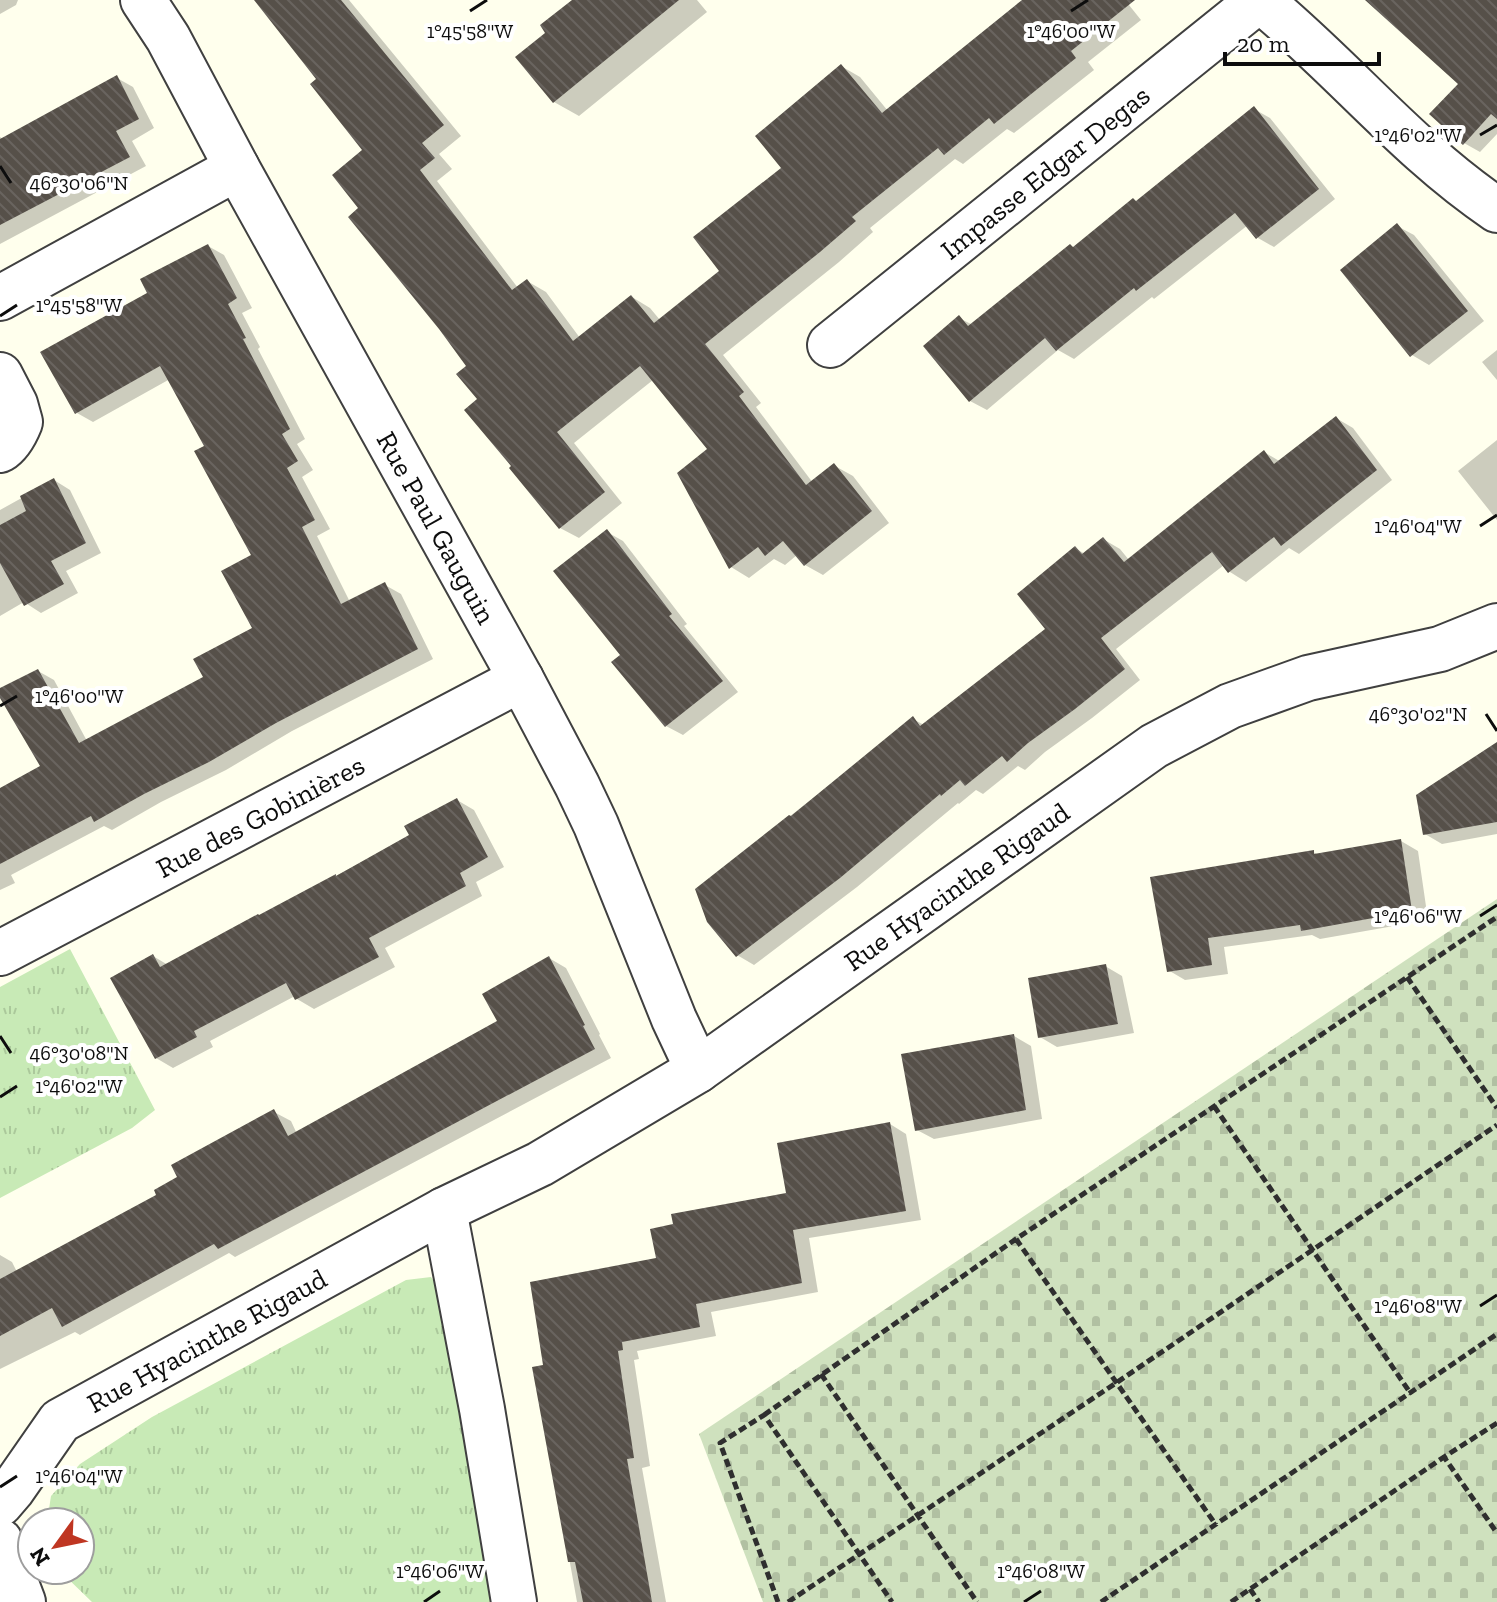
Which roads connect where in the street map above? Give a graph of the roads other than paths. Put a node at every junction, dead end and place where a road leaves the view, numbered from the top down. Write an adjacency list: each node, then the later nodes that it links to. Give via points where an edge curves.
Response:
1 (143, 0): 3 (street, Rue Paul Gauguin)
2 (1260, 0): 4 (street, via 1412,143); 6 (street, Impasse Edgar Degas)
3 (237, 168): 5 (street); 10 (street, Rue Paul Gauguin)
4 (1497, 210)
5 (0, 298)
6 (830, 345)
7 (0, 375): 8 (street, via 20,422)
8 (0, 450)
9 (1497, 626): 12 (street, Rue Hyacinthe Rigaud, via 1440,649 1308,678 1230,706 1154,746)
10 (521, 679): 11 (street, Rue des Gobinières); 12 (street, Rue Paul Gauguin, via 596,825)
11 (0, 953)
12 (698, 1070): 13 (street, Rue Hyacinthe Rigaud, via 540,1164)
13 (444, 1210): 14 (street, Rue Hyacinthe Rigaud, via 60,1421); 17 (street)
14 (0, 1504)
15 (0, 1541): 16 (street)
16 (23, 1602)
17 (514, 1602)

